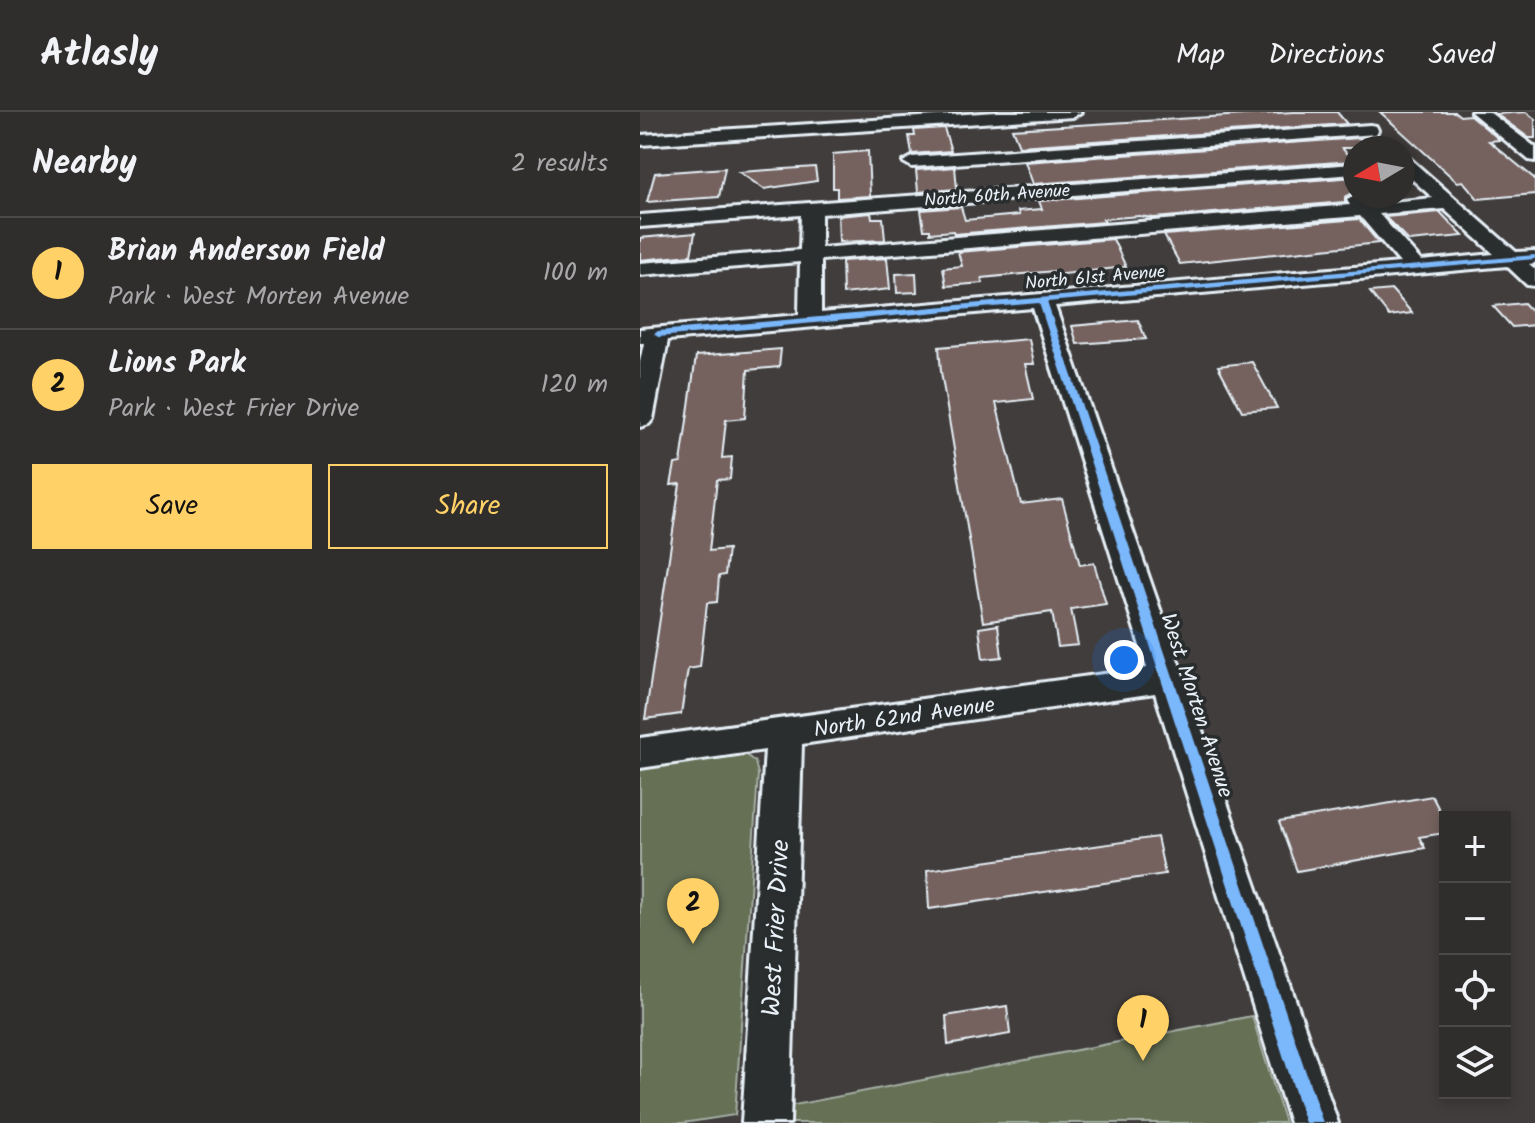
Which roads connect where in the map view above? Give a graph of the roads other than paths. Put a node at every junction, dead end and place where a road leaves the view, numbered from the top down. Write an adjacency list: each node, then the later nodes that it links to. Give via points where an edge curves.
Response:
1 (1073, 112): 7 (street)
2 (1276, 112): 5 (street)
3 (1352, 112): 5 (street, via 1375,134)
4 (1479, 112): 8 (street)
5 (1297, 135): 7 (street); 12 (street)
6 (644, 140): 7 (street, via 860,132); 9 (street)
7 (1006, 155): 10 (street); 12 (street, North 60th Avenue); 15 (street, North 60th Avenue, via 893,200)
8 (1535, 156)
9 (640, 161)
10 (912, 162)
11 (1343, 169): 12 (street, North 60th Avenue)
12 (1329, 170): 16 (street)
13 (1415, 174): 14 (street)
14 (1447, 203): 16 (street); 20 (street)
15 (811, 209): 17 (street, North 60th Avenue); 18 (street)
16 (1365, 211): 18 (street); 21 (street)
17 (640, 221)
18 (810, 256): 22 (street); 25 (street)
19 (1535, 257): 20 (street, North 61st Avenue)
20 (1512, 259): 21 (street, North 61st Avenue); 23 (street)
21 (1416, 268): 24 (street, North 61st Avenue)
22 (640, 269)
23 (1535, 280)
24 (1042, 300): 25 (street, North 61st Avenue); 28 (street, West Morten Avenue)
25 (810, 320): 26 (street, North 61st Avenue)
26 (649, 335): 27 (street)
27 (640, 419)
28 (1168, 678): 29 (street, North 62nd Avenue); 32 (street, West Morten Avenue)
29 (784, 734): 30 (street, North 62nd Avenue); 31 (street, West Frier Drive)
30 (640, 753)
31 (766, 1123)
32 (1314, 1123)

